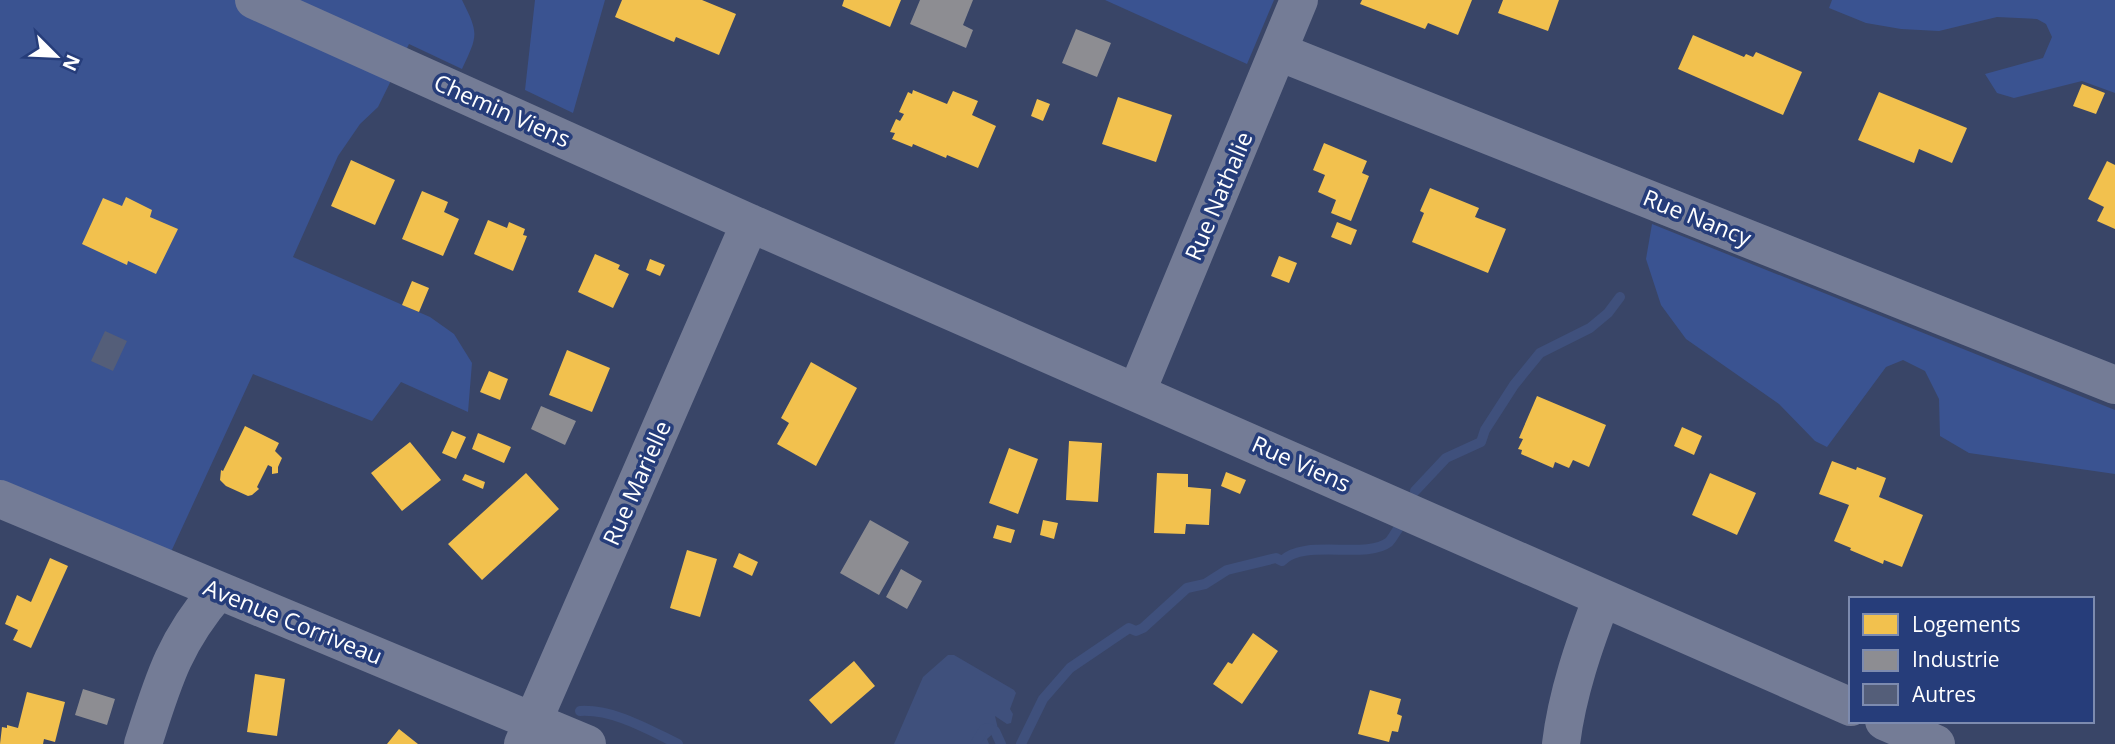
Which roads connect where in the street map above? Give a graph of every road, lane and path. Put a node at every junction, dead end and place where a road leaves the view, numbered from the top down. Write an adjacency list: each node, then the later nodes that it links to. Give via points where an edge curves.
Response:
1 (254, 0): 4 (street, Chemin Viens)
2 (1299, 0): 3 (street, Rue Nathalie)
3 (1279, 52): 5 (street, Rue Nancy); 6 (street, Rue Nathalie)
4 (750, 223): 6 (street, Rue Viens); 12 (street, Rue Marielle)
5 (2115, 385)
6 (1137, 391): 9 (street, Rue Viens)
7 (0, 499): 8 (street, Avenue Corriveau)
8 (218, 591): 12 (street, Avenue Corriveau); 13 (street, via 188,629 170,663)
9 (1602, 598): 10 (street, Rue Viens); 15 (street, via 1572,688)
10 (1849, 706)
11 (1889, 723): 16 (street)
12 (528, 732): 14 (street, Avenue Corriveau)
13 (142, 744)
14 (587, 744)
15 (1561, 744)
16 (1936, 744)

